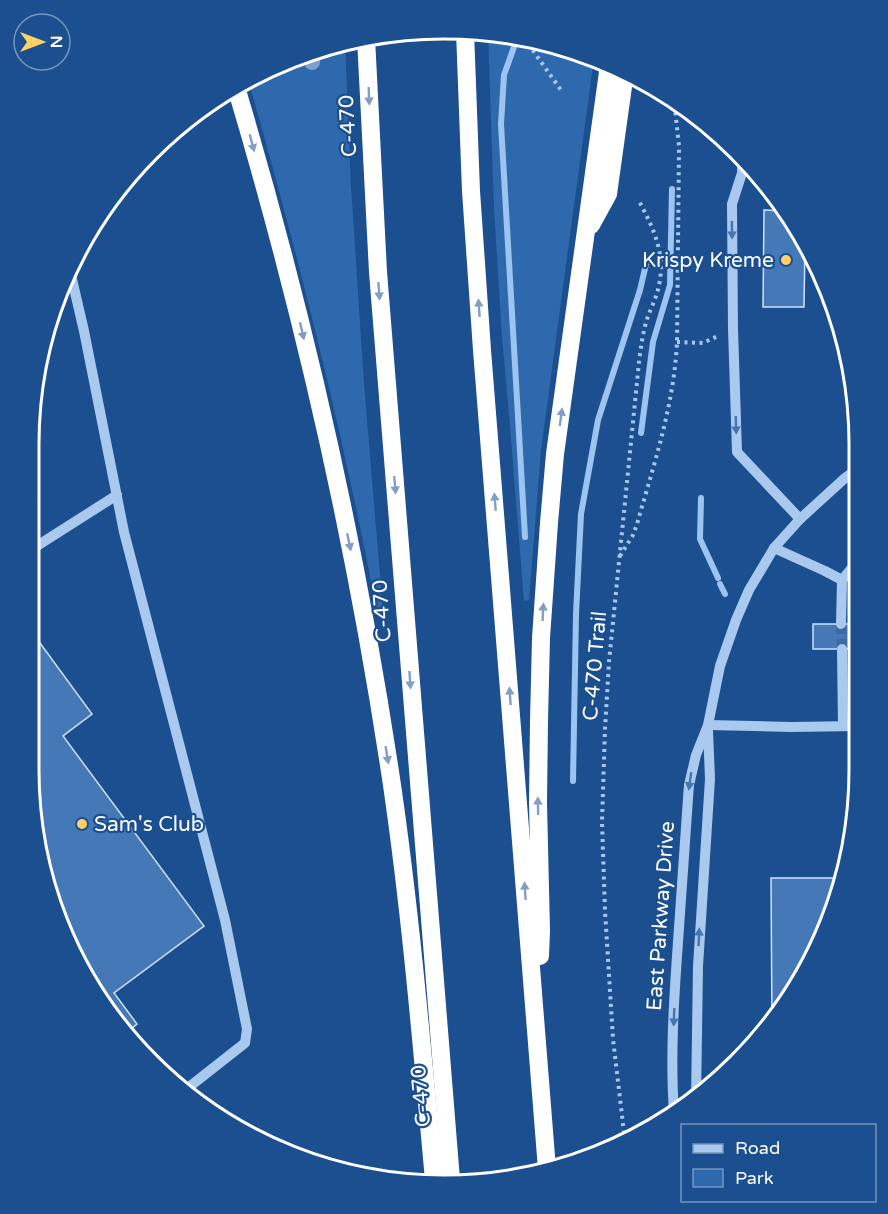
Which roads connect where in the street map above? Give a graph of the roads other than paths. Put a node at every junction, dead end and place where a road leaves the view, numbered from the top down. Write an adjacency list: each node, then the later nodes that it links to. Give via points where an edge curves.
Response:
1 (465, 40): 21 (highway, one-way to 1, via 471,190)
2 (366, 47): 27 (highway, C-470, one-way to 27, via 378,272)
3 (608, 74): 7 (highway)
4 (624, 81): 7 (highway, via 608,194)
5 (238, 95): 26 (highway, one-way to 26, via 299,319 368,641 400,843)
6 (742, 171): 11 (street, one-way to 11, via 732,204 737,452)
7 (585, 234): 21 (highway, one-way to 7, via 541,931 538,750 545,569 555,454)
8 (73, 283): 10 (street)
9 (849, 475): 11 (street, East Parkway Drive)
10 (117, 495): 12 (street); 22 (street, via 225,920 247,1029 245,1043)
11 (800, 519): 13 (street, East Parkway Drive)
12 (39, 543)
13 (774, 548): 15 (street); 18 (street, East Parkway Drive, via 736,620 720,666)
14 (849, 572): 15 (street)
15 (842, 580): 16 (street)
16 (841, 624)
17 (842, 649): 19 (street)
18 (708, 725): 19 (street); 23 (street, East Parkway Drive, one-way to 18, via 698,954 709,798); 24 (street, East Parkway Drive, one-way to 24, via 692,769 687,818 675,989)
19 (843, 726): 20 (street)
20 (849, 726)
21 (536, 1033): 25 (highway)
22 (191, 1086)
23 (696, 1087)
24 (674, 1104)
25 (546, 1162)
26 (434, 1175)
27 (450, 1175)

